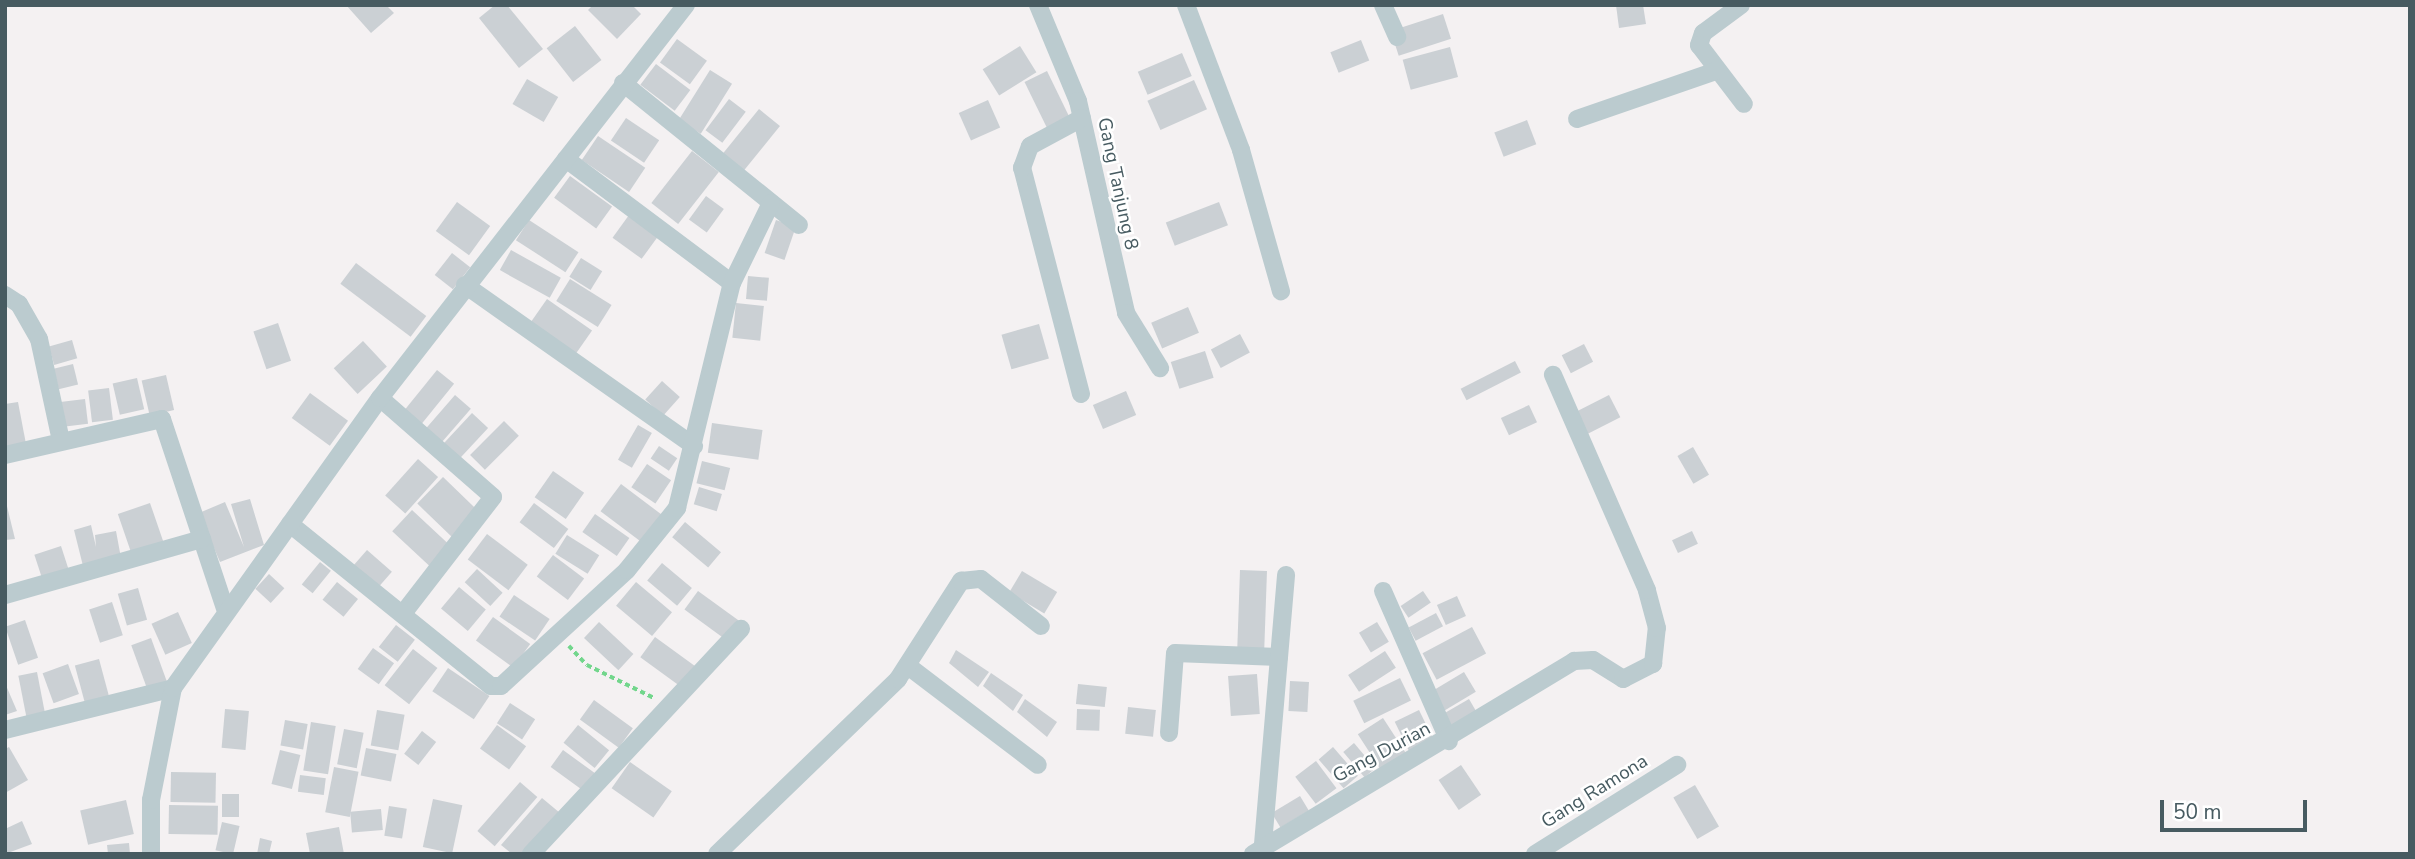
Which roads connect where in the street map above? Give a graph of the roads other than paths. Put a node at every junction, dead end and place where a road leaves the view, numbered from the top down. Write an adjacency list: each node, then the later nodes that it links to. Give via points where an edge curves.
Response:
1 (1038, 5): 10 (street, Gang Tanjung 8)
2 (1186, 5): 17 (street, via 1241,150)
3 (1383, 5): 6 (street)
4 (1741, 5): 7 (street, via 1703,33 1699,45)
5 (684, 6): 8 (street)
6 (1397, 37)
7 (1716, 71): 9 (street); 11 (street)
8 (623, 83): 12 (street); 13 (street)
9 (1744, 104)
10 (1082, 118): 19 (street, Gang Tanjung 8, via 1126,313); 21 (street, via 1030,146 1022,168)
11 (1577, 119)
12 (566, 159): 15 (street); 16 (street)
13 (771, 203): 14 (street); 15 (street)
14 (800, 225)
15 (732, 283): 24 (street)
16 (465, 285): 22 (street); 24 (street)
17 (1281, 291)
18 (5, 295): 23 (street, via 19,304 39,340)
19 (1160, 368)
20 (1553, 375): 40 (street, Gang Durian, via 1637,561 1657,643 1653,664 1623,679 1599,662 1580,660)
21 (1081, 394)
22 (380, 398): 26 (street); 32 (street, via 493,496)
23 (61, 441): 25 (street); 27 (street, via 162,419)
24 (694, 446): 32 (street, via 677,508 656,539 560,637 508,681 491,686)
25 (5, 455)
26 (290, 524): 31 (street); 32 (street)
27 (202, 539): 30 (street); 31 (street)
28 (1286, 575): 35 (street)
29 (1383, 591): 40 (street)
30 (5, 595)
31 (225, 608): 37 (street)
32 (404, 612)
33 (1041, 626): 36 (street, via 981,579 967,577 954,588)
34 (741, 629): 45 (street, via 665,704)
35 (1279, 657): 39 (street, via 1175,653); 43 (street)
36 (908, 666): 41 (street); 46 (street)
37 (173, 688): 38 (street); 44 (street, via 150,800)
38 (5, 730)
39 (1169, 733)
40 (1449, 741): 43 (street, Gang Durian)
41 (1038, 765)
42 (1676, 765): 47 (street, Gang Ramona)
43 (1258, 849)
44 (151, 854)
45 (531, 854)
46 (718, 854)
47 (1535, 854)

